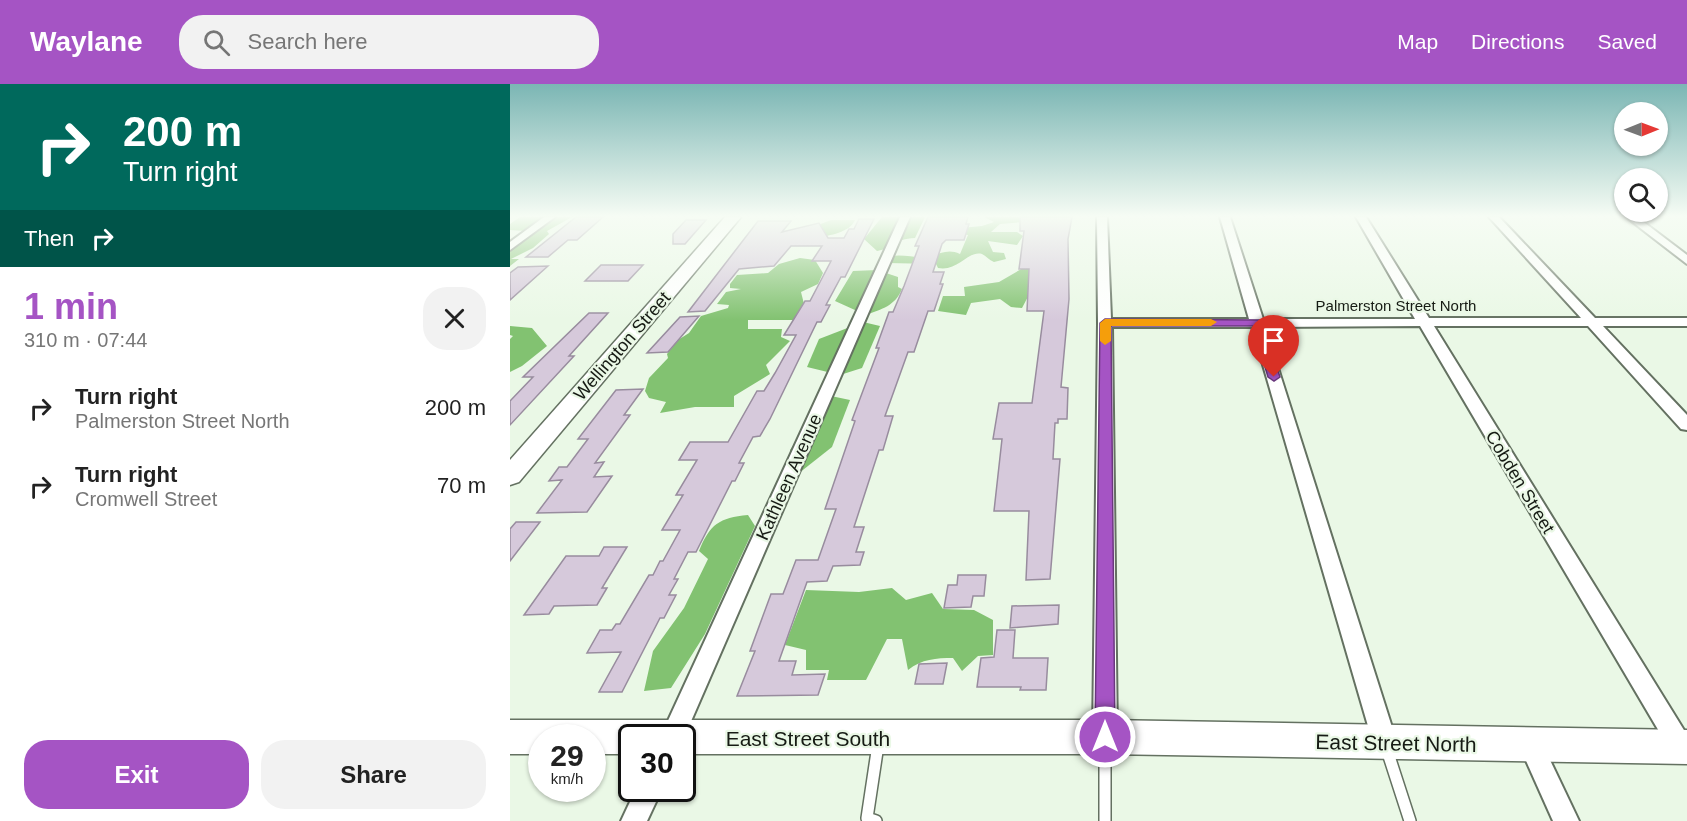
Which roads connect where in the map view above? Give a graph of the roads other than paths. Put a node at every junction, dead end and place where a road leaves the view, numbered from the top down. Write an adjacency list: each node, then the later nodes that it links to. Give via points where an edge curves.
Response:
1 (704, 251): 15 (street, Wellington Street)
2 (890, 251): 16 (street, Kathleen Avenue)
3 (1103, 251): 13 (street)
4 (1235, 251): 10 (street)
5 (1381, 251): 11 (street, Cobden Street)
6 (1526, 251): 9 (street)
7 (1675, 251): 8 (street)
8 (1687, 261)
9 (1592, 321): 11 (street, Palmerston Street North); 12 (street, Palmerston Street North); 14 (street)
10 (1257, 322): 11 (street, Palmerston Street North); 13 (street, Palmerston Street North); 22 (street)
11 (1424, 322): 24 (street, Cobden Street)
12 (1687, 322)
13 (1105, 323): 17 (street)
14 (1687, 425)
15 (510, 476)
16 (679, 724)
17 (1105, 737): 21 (street, East Street South); 22 (street, East Street North); 28 (lane)
18 (510, 738): 19 (street, East Street South)
19 (618, 738)
20 (696, 738): 21 (street, East Street South)
21 (879, 738): 27 (lane, via 867,818)
22 (1385, 743): 23 (street, East Street North); 29 (lane)
23 (1532, 745): 24 (street, East Street North); 30 (street)
24 (1684, 747)
25 (643, 802): 26 (street)
26 (634, 821)
27 (876, 821)
28 (1105, 821)
29 (1410, 821)
30 (1566, 821)

